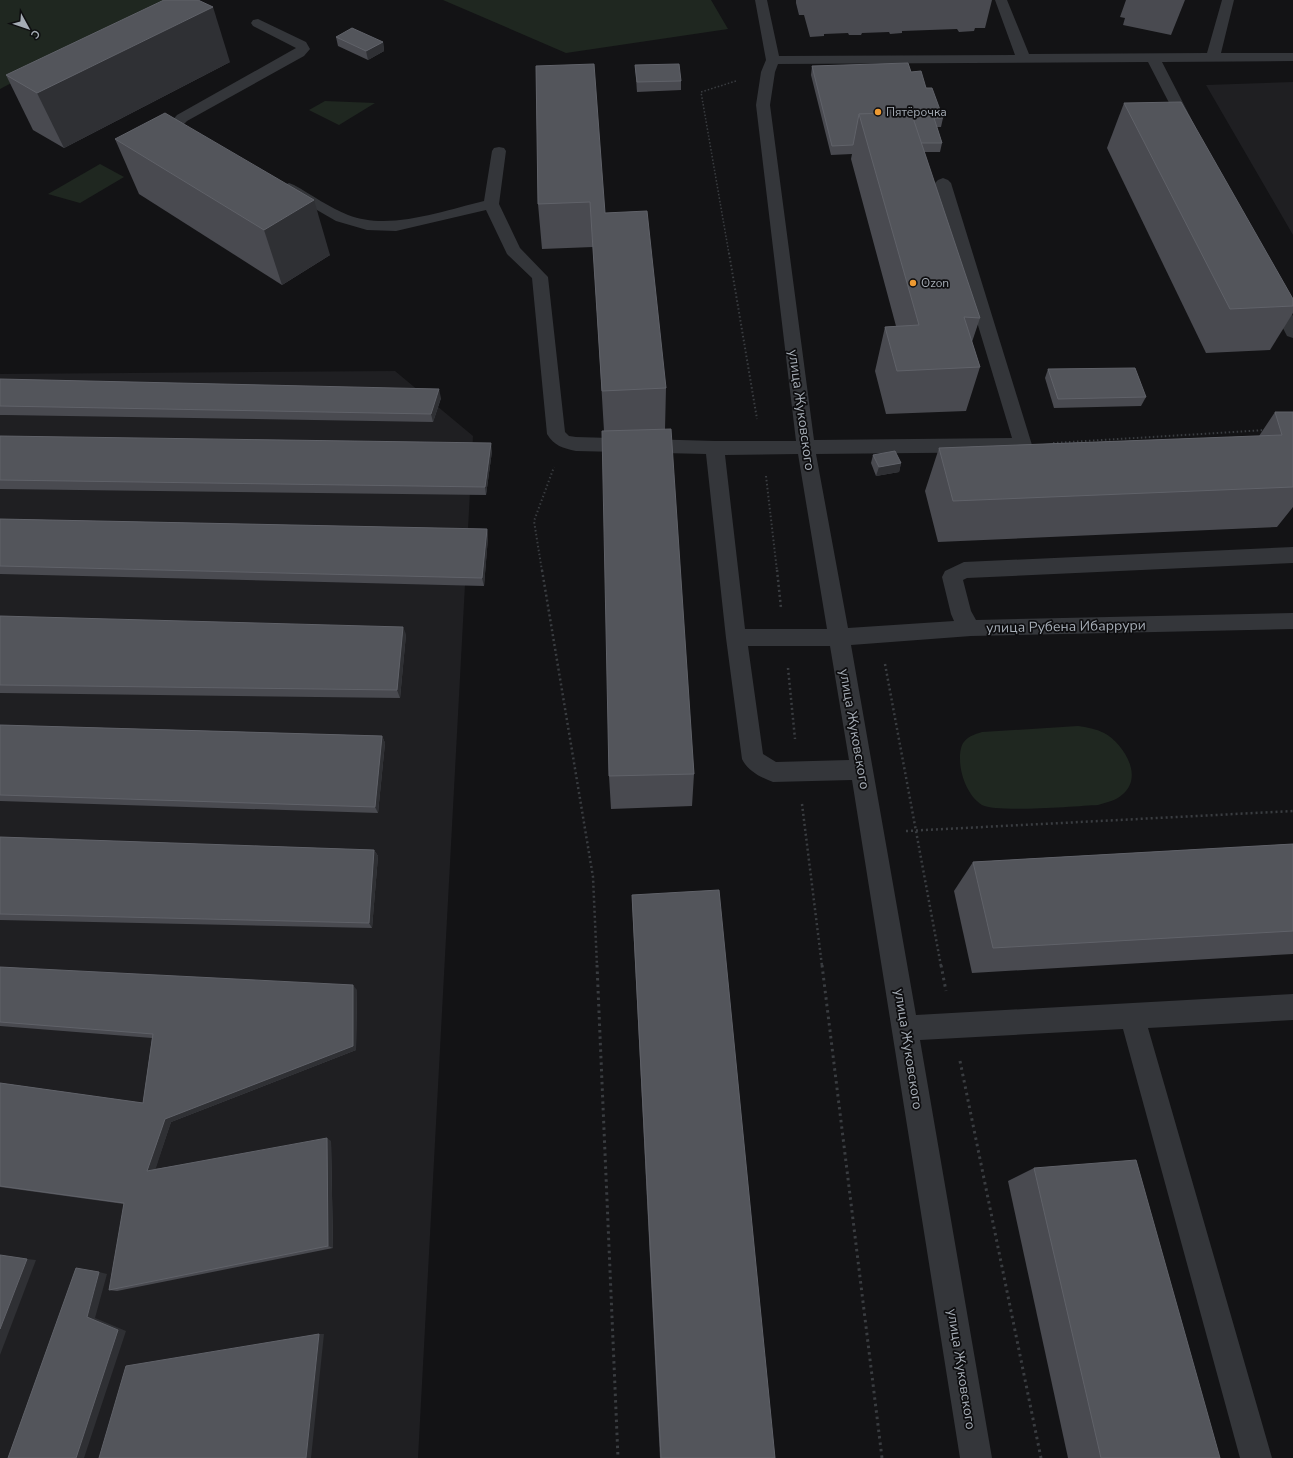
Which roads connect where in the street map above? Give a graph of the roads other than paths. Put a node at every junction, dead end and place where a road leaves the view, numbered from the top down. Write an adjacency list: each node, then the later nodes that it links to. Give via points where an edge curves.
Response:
1 (761, 0): 9 (street, улица Жуковского)
2 (1001, 0): 8 (street)
3 (1228, 0): 7 (street)
4 (258, 23): 11 (street, via 301,45 303,49 177,123 178,128)
5 (1293, 57): 7 (street)
6 (1153, 58): 7 (street); 8 (street); 10 (street)
7 (1213, 58)
8 (1024, 59): 9 (street)
9 (773, 60): 18 (street, улица Жуковского, via 768,72 763,106)
10 (1196, 142)
11 (213, 147)
12 (499, 151): 15 (street)
13 (274, 180): 15 (street, via 342,218 367,225 396,226)
14 (943, 183): 18 (street, via 1023,445)
15 (491, 204): 19 (street, via 513,250 540,277 556,434 563,441 576,444)
16 (1268, 283): 17 (street)
17 (1293, 332)
18 (806, 447): 19 (street); 23 (street, улица Жуковского)
19 (716, 448): 24 (street)
20 (1293, 555): 22 (street, via 964,570 952,577 961,614)
21 (1293, 621): 22 (street, улица Рубена Ибаррури)
22 (971, 628): 23 (street, улица Рубена Ибаррури)
23 (839, 637): 24 (street, улица Рубена Ибаррури); 25 (street, улица Жуковского)
24 (736, 638): 25 (street, via 753,759 773,772)
25 (862, 770): 28 (street, улица Жуковского)
26 (1293, 1008): 27 (street)
27 (1132, 1016): 28 (street); 30 (street)
28 (905, 1028): 29 (street, улица Жуковского)
29 (976, 1458)
30 (1256, 1458)

